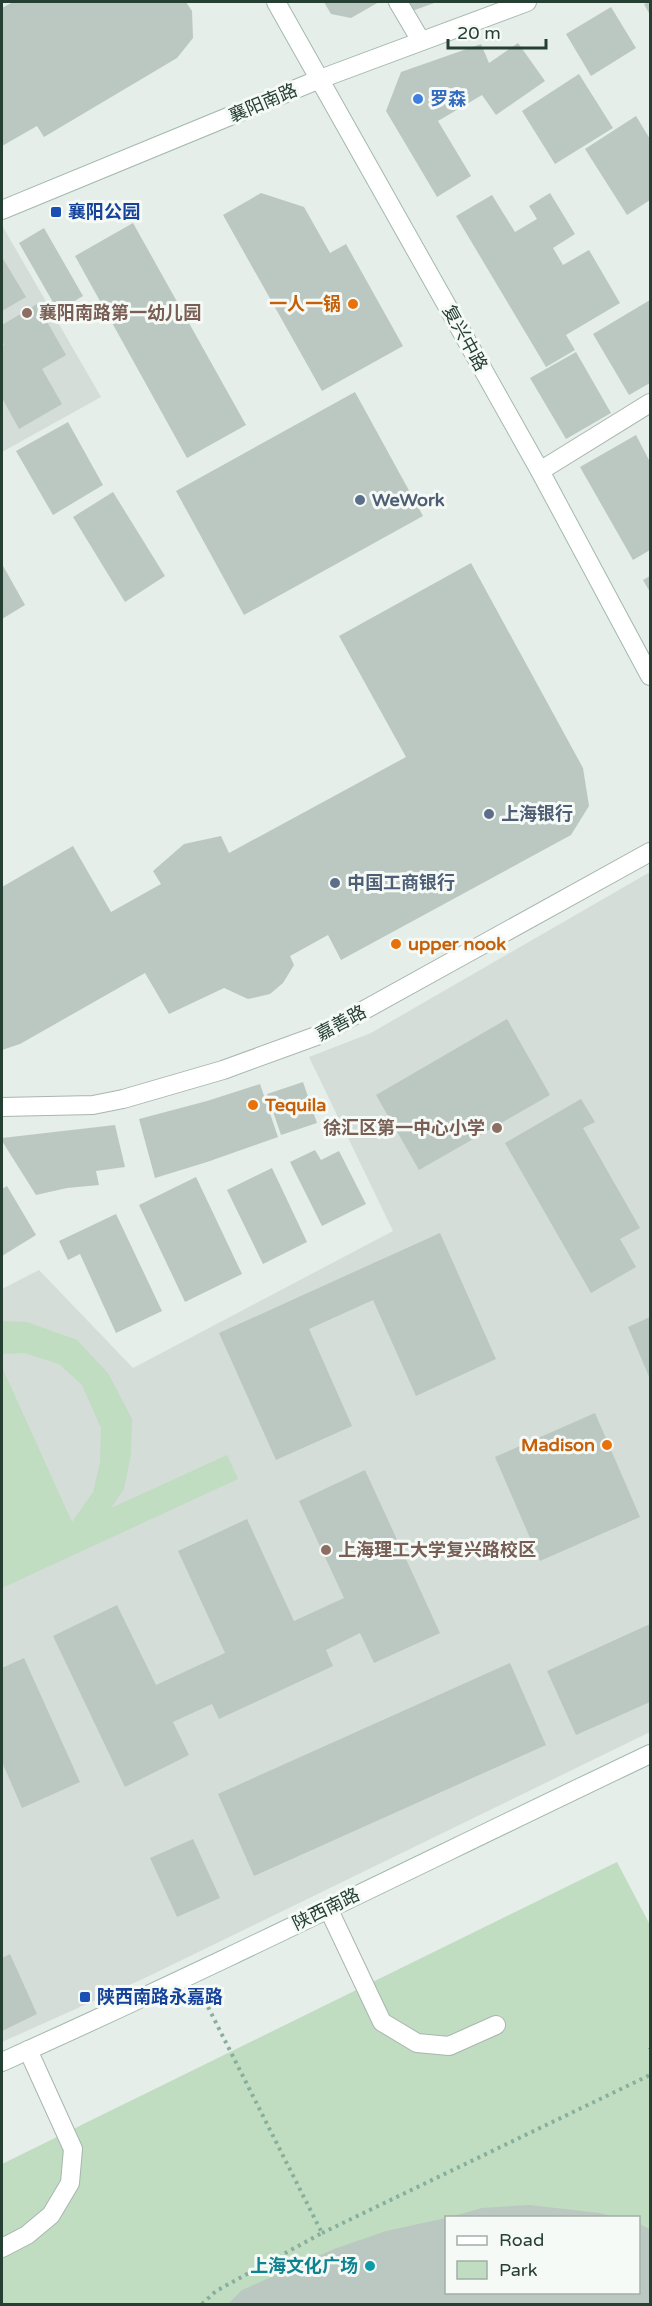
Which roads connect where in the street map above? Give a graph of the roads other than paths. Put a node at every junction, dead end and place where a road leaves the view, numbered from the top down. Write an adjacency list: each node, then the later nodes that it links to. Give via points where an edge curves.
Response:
1 (276, 2): 5 (main road, 复兴中路)
2 (398, 2): 4 (main road)
3 (527, 2): 4 (main road, 襄阳南路)
4 (422, 41): 5 (main road, 襄阳南路)
5 (320, 79): 6 (main road, 襄阳南路); 8 (main road, 复兴中路)
6 (2, 210)
7 (651, 403): 8 (main road)
8 (540, 471): 9 (main road, 复兴中路)
9 (651, 676)
10 (651, 852): 11 (main road, 嘉善路, via 319,1035 223,1070 123,1099 93,1105)
11 (2, 1107)
12 (651, 1754): 13 (main road, 陕西南路)
13 (328, 1908): 14 (main road, via 382,2022 417,2043 449,2046); 15 (main road, 陕西南路)
14 (496, 2025)
15 (28, 2050): 16 (main road, 陕西南路); 17 (main road, via 73,2149 70,2183 51,2215 27,2235)
16 (2, 2062)
17 (2, 2248)

